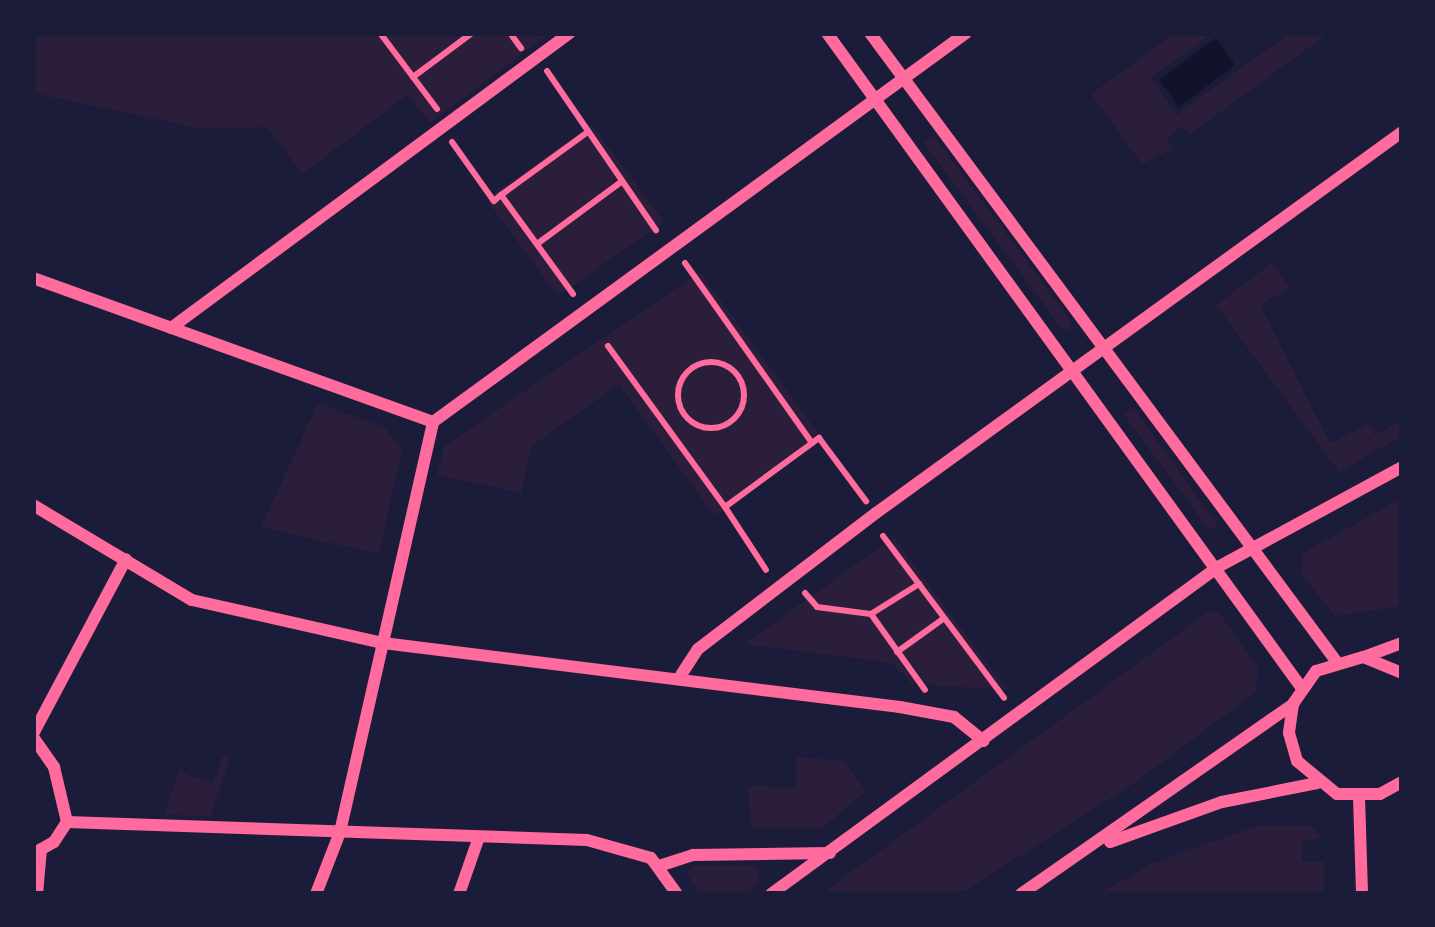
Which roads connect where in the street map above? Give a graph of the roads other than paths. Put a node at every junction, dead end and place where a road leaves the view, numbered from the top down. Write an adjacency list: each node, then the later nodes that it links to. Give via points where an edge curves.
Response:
1 (570, 33): 9 (street)
2 (827, 33): 6 (street)
3 (870, 33): 5 (street)
4 (966, 33): 5 (street)
5 (902, 79): 6 (street); 10 (street)
6 (874, 98): 11 (street); 12 (street)
7 (1402, 132): 10 (street)
8 (33, 278): 9 (street)
9 (171, 328): 12 (street)
10 (1106, 350): 11 (street); 15 (street)
11 (1070, 374): 17 (street); 23 (street, via 698,649)
12 (433, 422): 18 (street)
13 (1402, 467): 15 (street)
14 (33, 505): 16 (street)
15 (1252, 548): 17 (street); 21 (street)
16 (126, 559): 18 (street, via 192,600); 26 (street)
17 (1218, 567): 24 (street); 27 (street)
18 (383, 643): 23 (street); 34 (street)
19 (1402, 643): 20 (street)
20 (1364, 657): 21 (street); 22 (street)
21 (1336, 661): 24 (street)
22 (1402, 673)
23 (681, 675): 27 (street, via 953,717)
24 (1301, 687): 25 (street)
25 (1293, 704): 29 (street, via 1289,733); 36 (street)
26 (33, 735): 33 (street, via 54,767)
27 (984, 741): 38 (street)
28 (1402, 782): 30 (street)
29 (1317, 783): 32 (street); 36 (street, via 1222,802)
30 (1380, 794): 31 (street); 32 (street)
31 (1402, 795)
32 (1359, 797): 46 (street)
33 (67, 822): 34 (street); 37 (street)
34 (340, 832): 35 (street); 41 (street)
35 (479, 837): 39 (street, via 587,840 632,849); 42 (street)
36 (1097, 846): 45 (street)
37 (37, 851): 40 (street)
38 (831, 853): 39 (street, via 693,855); 44 (street)
39 (659, 866): 43 (street)
40 (37, 894)
41 (316, 894)
42 (459, 894)
43 (677, 894)
44 (771, 894)
45 (1021, 894)
46 (1362, 894)

